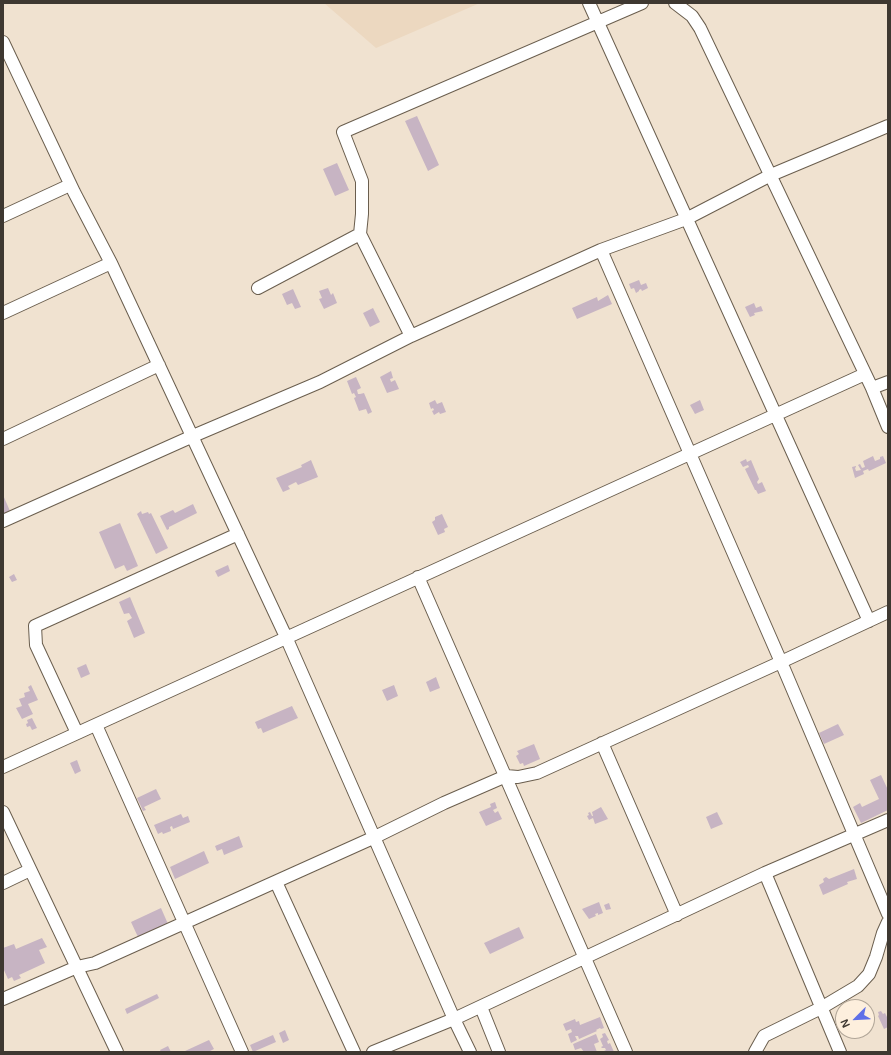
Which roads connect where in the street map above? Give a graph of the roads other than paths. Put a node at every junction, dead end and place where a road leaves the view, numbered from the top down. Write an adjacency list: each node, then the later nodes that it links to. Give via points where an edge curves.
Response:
1 (589, 3): 4 (street)
2 (642, 3): 4 (street)
3 (675, 3): 7 (street, via 692,16 700,28)
4 (598, 22): 10 (street); 11 (street, via 343,132 362,181)
5 (3, 42): 8 (street)
6 (888, 126): 7 (street)
7 (771, 176): 10 (street); 18 (street)
8 (70, 185): 9 (street); 13 (street)
9 (3, 216)
10 (686, 219): 12 (street); 21 (street)
11 (360, 234): 14 (street); 16 (street)
12 (601, 250): 16 (street); 25 (street)
13 (111, 263): 15 (street); 17 (street)
14 (258, 288)
15 (3, 313)
16 (411, 336): 23 (street, via 320,382)
17 (159, 365): 23 (street); 24 (street)
18 (865, 374): 20 (street); 21 (street)
19 (888, 382): 20 (street)
20 (872, 388): 22 (street)
21 (776, 415): 25 (street); 30 (street)
22 (888, 427)
23 (193, 436): 26 (street); 27 (street)
24 (3, 438)
25 (689, 454): 28 (street); 32 (street)
26 (3, 521)
27 (238, 534): 31 (street); 34 (street, via 35,626 36,645)
28 (418, 577): 31 (street); 37 (street)
29 (888, 612): 30 (street)
30 (869, 621): 32 (street)
31 (286, 638): 33 (street); 41 (street)
32 (781, 662): 35 (street); 40 (street)
33 (96, 725): 34 (street); 49 (street)
34 (77, 733): 36 (street)
35 (602, 743): 37 (street, via 537,772 518,777); 47 (street)
36 (3, 767)
37 (506, 776): 41 (street); 50 (street)
38 (3, 812): 42 (street)
39 (888, 820): 40 (street)
40 (854, 835): 43 (street); 46 (street)
41 (375, 837): 44 (street); 55 (street)
42 (30, 870): 45 (street); 51 (street)
43 (765, 873): 47 (street); 54 (street)
44 (276, 882): 49 (street); 58 (street)
45 (3, 883)
46 (888, 914)
47 (677, 915): 50 (street)
48 (888, 922): 54 (street, via 869,974 858,986)
49 (185, 923): 51 (street, via 95,963); 57 (street)
50 (586, 958): 53 (street); 62 (street)
51 (77, 967): 52 (street); 56 (street)
52 (3, 999)
53 (481, 1007): 55 (street); 61 (street)
54 (821, 1008): 63 (street, via 764,1036); 64 (street)
55 (454, 1019): 59 (street); 60 (street)
56 (117, 1052)
57 (242, 1052)
58 (354, 1052)
59 (373, 1052)
60 (470, 1052)
61 (499, 1052)
62 (626, 1052)
63 (755, 1052)
64 (840, 1052)

